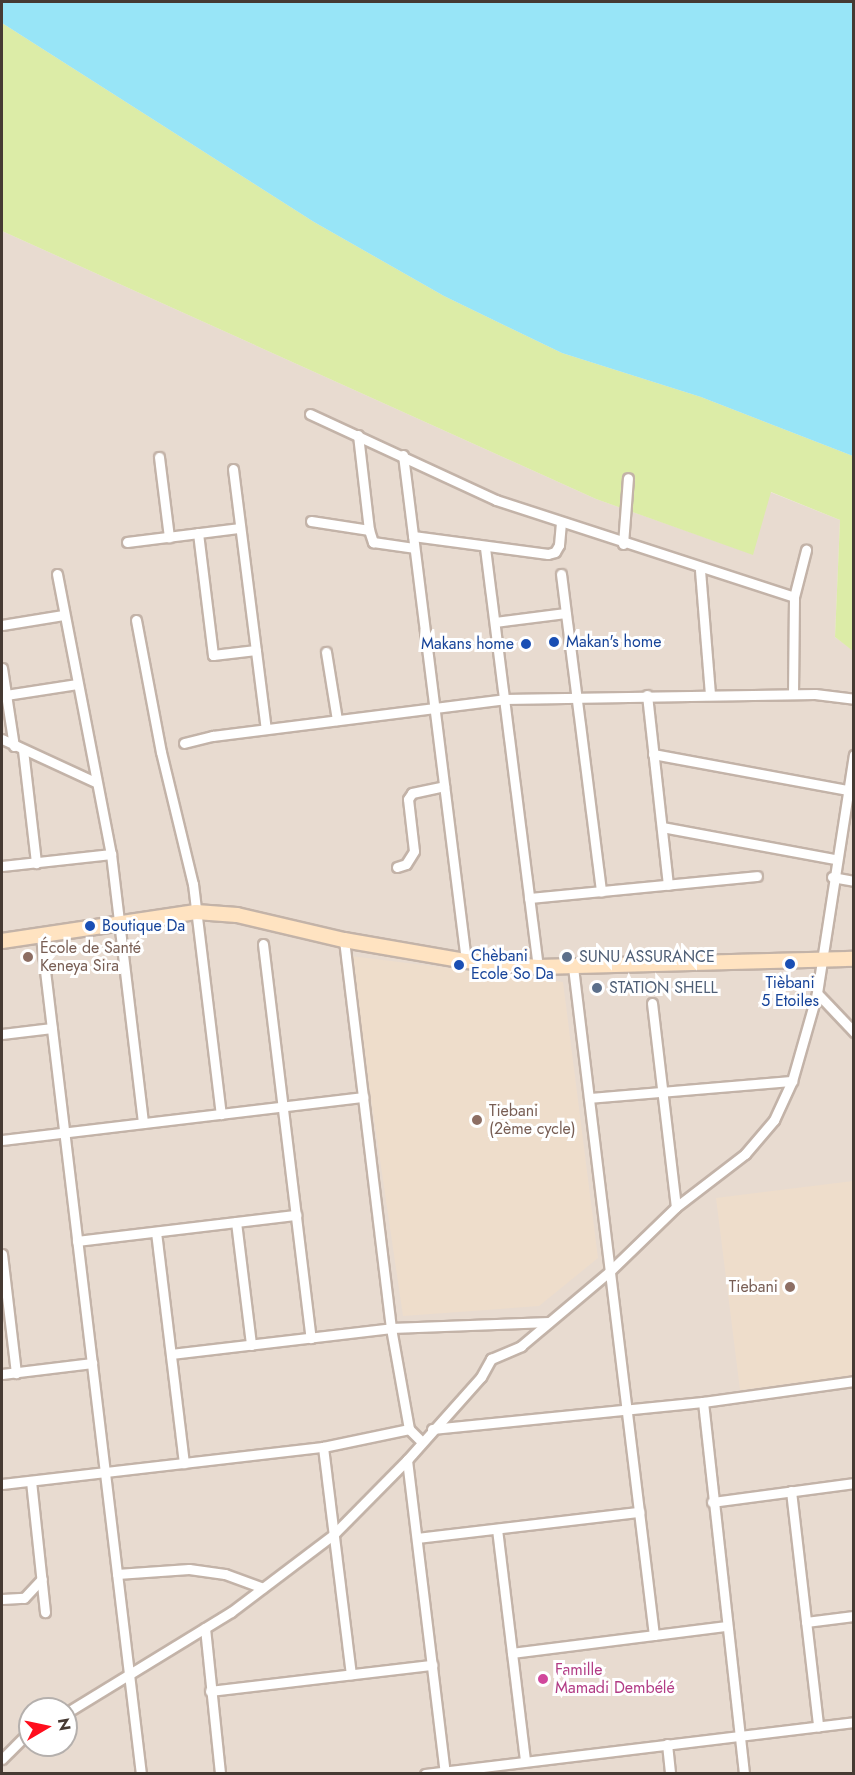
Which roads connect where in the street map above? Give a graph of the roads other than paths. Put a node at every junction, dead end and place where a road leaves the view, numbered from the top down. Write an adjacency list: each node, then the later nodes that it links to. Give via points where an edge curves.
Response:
1 (310, 414): 2 (street)
2 (358, 435): 3 (street); 10 (street)
3 (402, 455): 8 (street, via 496,500); 12 (street)
4 (159, 457): 13 (street)
5 (233, 469): 9 (street)
6 (628, 478): 15 (street)
7 (311, 521): 10 (street)
8 (561, 522): 15 (street); 17 (street, via 555,552)
9 (240, 528): 11 (street); 28 (street)
10 (369, 530): 16 (street, via 373,542)
11 (198, 533): 13 (street); 28 (street, via 213,655)
12 (413, 536): 16 (street); 17 (street)
13 (170, 537): 14 (street)
14 (127, 542)
15 (623, 543): 19 (street)
16 (414, 548): 39 (street)
17 (485, 548): 26 (street)
18 (806, 550): 22 (street)
19 (700, 570): 22 (street); 35 (street)
20 (57, 574): 24 (street)
21 (561, 574): 23 (street)
22 (794, 597): 32 (street)
23 (566, 613): 26 (street); 36 (street)
24 (63, 615): 27 (street); 31 (street)
25 (136, 620): 63 (street)
26 (495, 622): 37 (street)
27 (2, 625)
28 (256, 650): 41 (street)
29 (326, 652): 40 (street)
30 (2, 668): 33 (street)
31 (77, 684): 33 (street); 47 (street)
32 (793, 694): 35 (street); 38 (street)
33 (6, 695): 44 (street)
34 (647, 695): 35 (street); 36 (street); 45 (street)
35 (710, 695)
36 (576, 696): 37 (street); 61 (street)
37 (504, 699): 39 (street); 62 (street)
38 (854, 699)
39 (434, 708): 40 (street); 48 (street)
40 (337, 720): 41 (street)
41 (266, 729): 43 (street)
42 (2, 740): 44 (street)
43 (184, 743)
44 (19, 748): 47 (street); 54 (street)
45 (653, 754): 49 (street); 51 (street)
46 (854, 755): 49 (street)
47 (95, 782): 52 (street)
48 (444, 786): 56 (street, via 412,793 408,799 414,851 406,864); 71 (street)
49 (847, 790): 50 (street)
50 (849, 805): 53 (street)
51 (662, 827): 53 (street); 60 (street)
52 (111, 854): 54 (street); 64 (street)
53 (835, 859): 58 (street)
54 (36, 863): 55 (street)
55 (2, 866)
56 (397, 867)
57 (757, 876): 60 (street)
58 (832, 877): 59 (street); 69 (street)
59 (854, 881)
60 (668, 885): 61 (street)
61 (601, 891): 62 (street)
62 (530, 898): 72 (street)
63 (196, 912): 64 (main road); 66 (main road, via 237,915); 84 (street)
64 (119, 925): 65 (main road); 85 (street)
65 (41, 937): 67 (main road); 76 (street)
66 (344, 940): 71 (main road); 81 (street)
67 (2, 941)
68 (263, 944): 83 (street)
69 (824, 957): 70 (main road); 73 (main road); 74 (street)
70 (854, 959)
71 (466, 961): 72 (main road)
72 (538, 967): 73 (main road)
73 (573, 967): 82 (street)
74 (817, 993): 77 (street); 79 (street)
75 (652, 1003): 80 (street)
76 (52, 1028): 78 (street); 86 (street)
77 (854, 1032)
78 (2, 1034)
79 (792, 1081): 80 (street); 88 (street, via 774,1120 745,1154)
80 (662, 1090): 82 (street); 88 (street)
81 (363, 1097): 83 (street); 96 (street)
82 (589, 1098): 94 (street)
83 (283, 1106): 84 (street); 89 (street)
84 (220, 1114): 85 (street)
85 (143, 1123): 86 (street)
86 (64, 1132): 87 (street); 92 (street)
87 (2, 1140)
88 (676, 1207): 94 (street)
89 (296, 1215): 90 (street); 97 (street)
90 (236, 1222): 91 (street); 98 (street)
91 (156, 1232): 92 (street); 99 (street)
92 (77, 1241): 100 (street)
93 (2, 1254): 101 (street)
94 (610, 1271): 95 (street); 105 (street)
95 (549, 1322): 96 (street); 107 (street, via 521,1346 491,1359 481,1377)
96 (391, 1328): 97 (street); 106 (street)
97 (311, 1338): 98 (street)
98 (251, 1345): 99 (street)
99 (171, 1354): 111 (street)
100 (92, 1363): 101 (street); 112 (street)
101 (16, 1373): 102 (street)
102 (2, 1374)
103 (854, 1381): 104 (street)
104 (703, 1402): 105 (street); 117 (street)
105 (627, 1407): 107 (street); 118 (street)
106 (409, 1429): 108 (street); 109 (street)
107 (432, 1429): 108 (street)
108 (422, 1442): 110 (street)
109 (323, 1447): 111 (street); 120 (street)
110 (407, 1460): 120 (street); 121 (street)
111 (184, 1463): 112 (street)
112 (105, 1472): 113 (street); 122 (street)
113 (31, 1481): 115 (street); 123 (street)
114 (854, 1483): 116 (street)
115 (2, 1485)
116 (791, 1491): 117 (street); 128 (street)
117 (712, 1502): 129 (street)
118 (639, 1512): 119 (street); 131 (street)
119 (497, 1529): 121 (street); 132 (street)
120 (334, 1534): 124 (street); 134 (street)
121 (417, 1538): 133 (street)
122 (117, 1574): 124 (street, via 189,1569 225,1574); 135 (street)
123 (42, 1579): 125 (street, via 24,1598); 126 (street)
124 (263, 1588): 130 (street)
125 (2, 1599)
126 (45, 1612)
127 (854, 1616): 128 (street)
128 (806, 1622): 139 (street)
129 (726, 1626): 131 (street); 140 (street)
130 (205, 1628): 135 (street); 136 (street)
131 (654, 1635): 132 (street)
132 (512, 1653): 144 (street)
133 (432, 1665): 134 (street); 145 (street)
134 (351, 1674): 136 (street)
135 (129, 1676): 137 (street); 146 (street)
136 (210, 1691): 147 (street)
137 (78, 1706)
138 (854, 1722): 139 (street)
139 (818, 1726): 140 (street)
140 (740, 1735): 142 (street); 150 (street)
141 (18, 1743): 143 (street)
142 (667, 1744): 144 (street); 149 (street)
143 (2, 1759)
144 (525, 1761): 145 (street)
145 (445, 1772): 148 (street)
146 (141, 1773)
147 (220, 1773)
148 (425, 1773)
149 (670, 1773)
150 (744, 1773)

